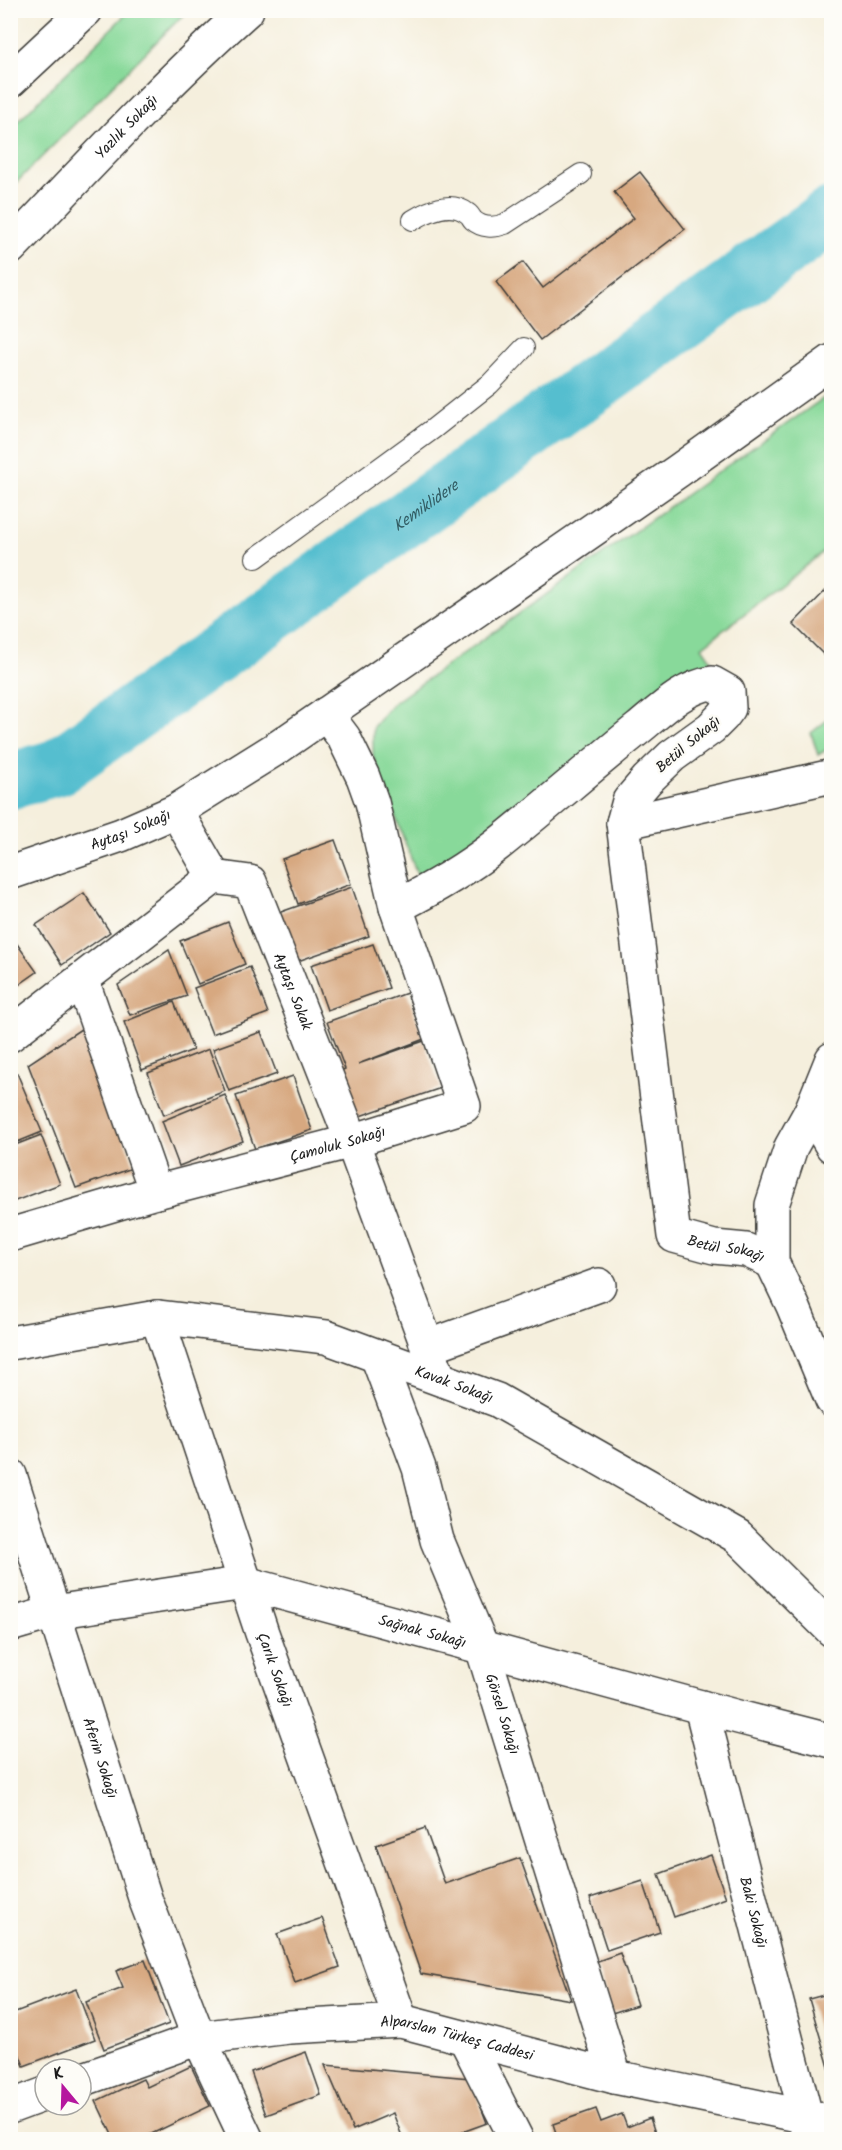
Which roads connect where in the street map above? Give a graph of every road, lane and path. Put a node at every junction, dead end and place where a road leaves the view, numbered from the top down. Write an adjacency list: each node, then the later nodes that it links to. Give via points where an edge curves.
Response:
1 (86, 10): 3 (main road)
2 (247, 10): 6 (main road, Yazlık Sokağı, via 146,105)
3 (10, 81)
4 (581, 174): 5 (lane, via 505,224 481,225 467,212 451,208 429,210)
5 (413, 220)
6 (10, 248)
7 (524, 348): 9 (lane, via 490,384 433,429)
8 (831, 362): 10 (main road)
9 (256, 558)
10 (326, 714): 12 (main road); 16 (main road, via 344,738 363,777)
11 (831, 776): 13 (main road)
12 (176, 811): 14 (main road, Aytaşı Sokağı, via 121,835); 15 (main road, Aytaşı Sokağı)
13 (623, 823): 16 (main road, Betül Sokağı, via 629,801 647,780 723,716 729,708 728,692 712,683 700,685 674,700 496,846 441,885); 25 (main road, Betül Sokağı, via 674,1236 746,1250)
14 (10, 873)
15 (214, 877): 17 (main road); 21 (main road, Aytaşı Sokak, via 250,882)
16 (396, 908): 21 (main road, Çamoluk Sokağı, via 464,1106)
17 (82, 980): 18 (main road); 23 (main road)
18 (10, 1035)
19 (831, 1059): 20 (main road)
20 (811, 1111): 22 (main road); 25 (main road, via 791,1147 772,1205)
21 (352, 1141): 23 (main road, Çamoluk Sokağı); 29 (main road, Aytaşı Sokak)
22 (831, 1146)
23 (156, 1192): 24 (main road, Çamoluk Sokağı)
24 (10, 1235)
25 (772, 1262): 32 (main road)
26 (599, 1285): 29 (main road)
27 (157, 1317): 28 (main road, Kavak Sokağı); 30 (main road, Kavak Sokağı, via 326,1337); 34 (main road, Çarık Sokağı)
28 (10, 1343)
29 (428, 1347): 31 (main road, Aytaşı Sokak)
30 (377, 1356): 31 (main road, Kavak Sokağı); 38 (main road, Görsel Sokağı, via 419,1468 436,1540)
31 (439, 1378): 37 (main road, Kavak Sokağı, via 497,1400 738,1537)
32 (831, 1400)
33 (10, 1475): 35 (main road, Aferin Sokağı)
34 (245, 1583): 35 (main road, Sağnak Sokağı); 38 (main road, Sağnak Sokağı); 41 (main road, Çarık Sokağı)
35 (54, 1612): 36 (main road, Sağnak Sokağı); 42 (main road, Aferin Sokağı, via 146,1901)
36 (10, 1625)
37 (831, 1630)
38 (482, 1647): 39 (main road, Sağnak Sokağı); 45 (main road, Görsel Sokağı)
39 (701, 1707): 40 (main road, Sağnak Sokağı); 48 (main road, Baki Sokağı)
40 (831, 1741)
41 (401, 2021): 42 (main road, Alparslan Türkeş Caddesi, via 289,2027); 43 (main road, Alparslan Türkeş Caddesi)
42 (199, 2038): 44 (main road, Alparslan Türkeş Caddesi); 49 (main road, Aferin Sokağı)
43 (465, 2038): 45 (main road, Alparslan Türkeş Caddesi); 50 (main road)
44 (93, 2076)
45 (615, 2076): 48 (main road, Alparslan Türkeş Caddesi)
46 (33, 2098): 47 (main road)
47 (11, 2105)
48 (815, 2126)
49 (247, 2139)
50 (517, 2139)

